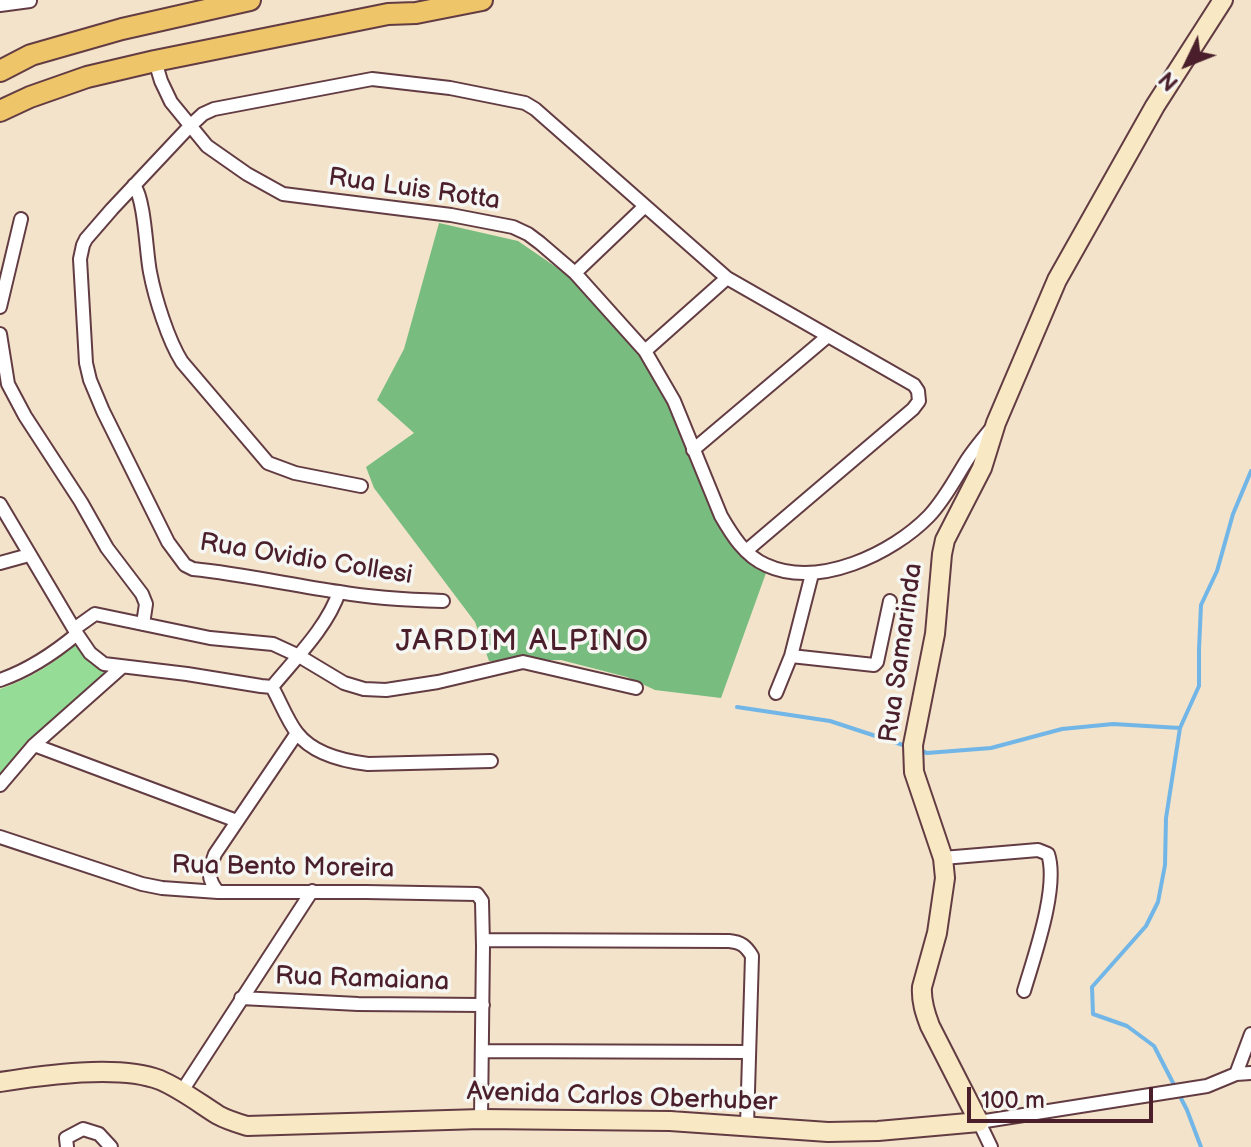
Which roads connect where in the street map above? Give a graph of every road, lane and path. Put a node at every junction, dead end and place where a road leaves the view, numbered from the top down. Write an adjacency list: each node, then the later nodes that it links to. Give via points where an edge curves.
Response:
1 (250, 0): 8 (main road)
2 (395, 0): 7 (main road)
3 (482, 0): 7 (main road)
4 (1223, 0): 23 (main road, Rua Samarinda, via 1155,106 1057,280)
5 (30, 1): 6 (street)
6 (0, 5)
7 (416, 13): 9 (main road, via 388,14)
8 (31, 55): 10 (street); 11 (main road)
9 (155, 61): 12 (main road, via 87,77); 13 (street, Rua Luis Rotta, via 171,102)
10 (0, 62)
11 (0, 71)
12 (0, 111)
13 (190, 126): 14 (street, Rua Ovidio Collesi); 15 (street, Rua Ovidio Collesi, via 214,109 372,79 450,88 535,109); 17 (street, Rua Luis Rotta, via 207,146 283,194 513,227)
14 (134, 185): 25 (street, via 156,297 182,362 268,463); 31 (street, Rua Ovidio Collesi, via 83,245 86,363 103,411 168,542 193,569)
15 (644, 207): 17 (street); 18 (street, Rua Ovidio Collesi)
16 (21, 219): 19 (street)
17 (575, 273): 22 (street, Rua Luis Rotta)
18 (727, 278): 21 (street, Rua Ovidio Collesi); 22 (street)
19 (0, 307)
20 (0, 334): 34 (street, via 8,384 102,541 142,594)
21 (828, 336): 24 (street); 27 (street, Rua Ovidio Collesi, via 912,383 919,401)
22 (645, 351): 24 (street, Rua Luis Rotta, via 674,401)
23 (996, 423): 30 (street, via 927,518 884,550); 49 (main road, Rua Samarinda, via 982,468 945,540 935,634 913,745 916,780)
24 (693, 450): 27 (street, Rua Luis Rotta, via 721,516)
25 (361, 486)
26 (0, 504): 28 (street)
27 (746, 551): 30 (street, via 765,565)
28 (29, 555): 29 (street); 35 (street)
29 (0, 563)
30 (812, 574): 37 (street)
31 (339, 592): 32 (street, Rua Ovidio Collesi); 36 (street, via 334,608)
32 (443, 601)
33 (890, 601): 37 (street, via 874,665)
34 (143, 624): 35 (street, via 95,614); 36 (street, via 273,644)
35 (75, 632): 38 (street, via 104,664); 39 (street, via 40,662)
36 (299, 656): 40 (street); 41 (street, via 364,689 438,682 523,662)
37 (791, 656): 42 (street)
38 (122, 667): 40 (street); 44 (street)
39 (0, 680)
40 (272, 687): 43 (street)
41 (636, 688)
42 (776, 693)
43 (297, 733): 45 (street, via 329,755 353,762); 47 (street)
44 (34, 745): 46 (street); 47 (street)
45 (491, 761)
46 (0, 785)
47 (237, 821): 51 (street, via 209,871)
48 (0, 837): 51 (street, Rua Bento Moreira, via 142,884)
49 (943, 858): 53 (street, via 1038,850 1048,854 1050,888); 64 (main road, Rua Samarinda, via 941,911 921,996 930,1026)
50 (312, 891): 51 (street, Rua Bento Moreira); 52 (street, Rua Bento Moreira, via 475,894 482,901); 54 (street)
51 (218, 892)
52 (483, 940): 55 (street, Rua Bento Moreira); 58 (street, via 737,941 752,956)
53 (1024, 991)
54 (241, 998): 55 (street, Rua Ramaiana); 62 (street)
55 (483, 1005): 57 (street, Rua Bento Moreira)
56 (1251, 1034): 60 (street)
57 (482, 1051): 58 (street); 63 (street, Rua Bento Moreira)
58 (749, 1052): 65 (street)
59 (1251, 1073): 60 (street, Avenida Carlos Oberhuber)
60 (1236, 1074): 64 (street, Avenida Carlos Oberhuber, via 1207,1086)
61 (0, 1082): 62 (main road, Avenida Carlos Oberhuber, via 122,1072 158,1079)
62 (182, 1091): 63 (main road, Avenida Carlos Oberhuber, via 247,1126)
63 (481, 1119): 65 (main road, Avenida Carlos Oberhuber)
64 (979, 1122): 65 (main road, Avenida Carlos Oberhuber, via 828,1132); 68 (street)
65 (747, 1125)
66 (67, 1147): 67 (street, via 66,1138 83,1129 99,1134)
67 (111, 1147)
68 (991, 1147)

